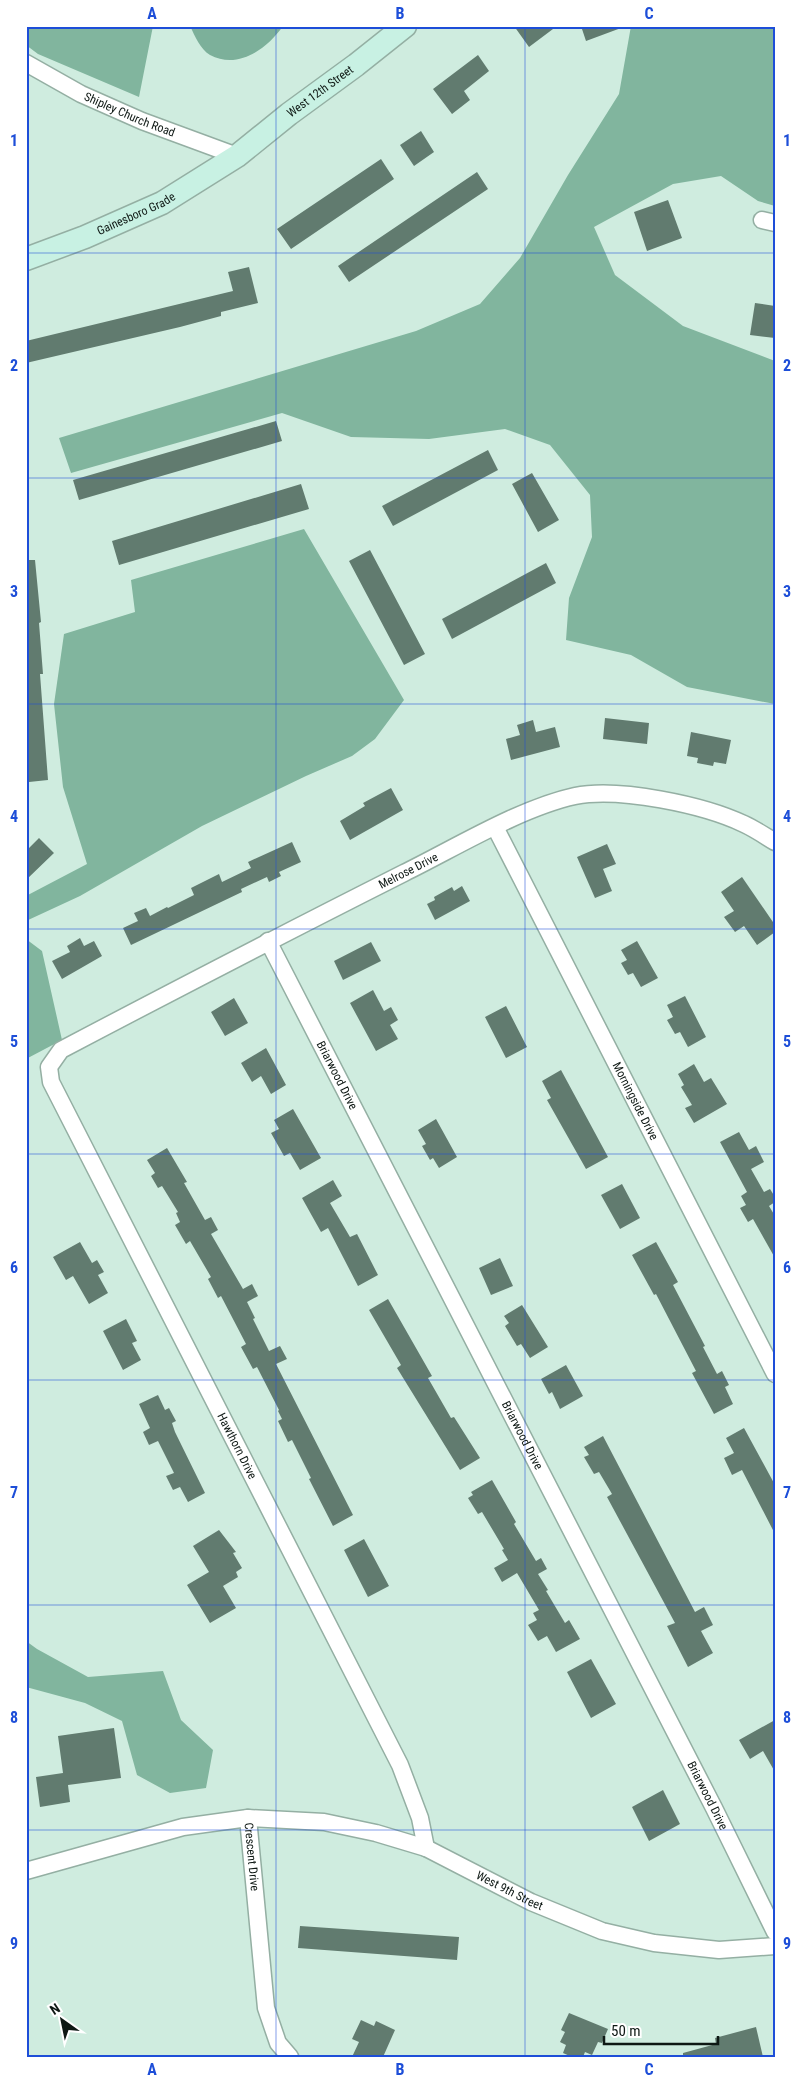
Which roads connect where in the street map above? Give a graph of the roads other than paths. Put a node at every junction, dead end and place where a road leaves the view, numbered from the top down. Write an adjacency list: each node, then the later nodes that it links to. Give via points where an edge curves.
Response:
1 (405, 26): 3 (main road, West 12th Street)
2 (26, 63): 3 (street, Shipley Church Road, via 81,94 142,121)
3 (237, 156): 4 (main road, Gainesboro Grade, via 162,203 85,237)
4 (26, 258)
5 (495, 828): 6 (street, Melrose Drive, via 536,808 576,796 608,794 709,810 744,824); 7 (street, Melrose Drive); 9 (street, Morningside Drive)
6 (775, 842)
7 (268, 941): 8 (street, Melrose Drive); 13 (street, Briarwood Drive)
8 (61, 1050): 11 (street, Hawthorn Drive, via 48,1067 51,1082 400,1764 420,1818)
9 (775, 1374)
10 (248, 1818): 11 (street, West 9th Street, via 324,1822); 12 (street, Crescent Drive, via 183,1827); 15 (street, Crescent Drive, via 266,2008 278,2043)
11 (426, 1848): 14 (street, West 9th Street, via 531,1902 602,1931 654,1942 719,1950)
12 (26, 1871)
13 (775, 1932)
14 (775, 1946)
15 (290, 2057)

